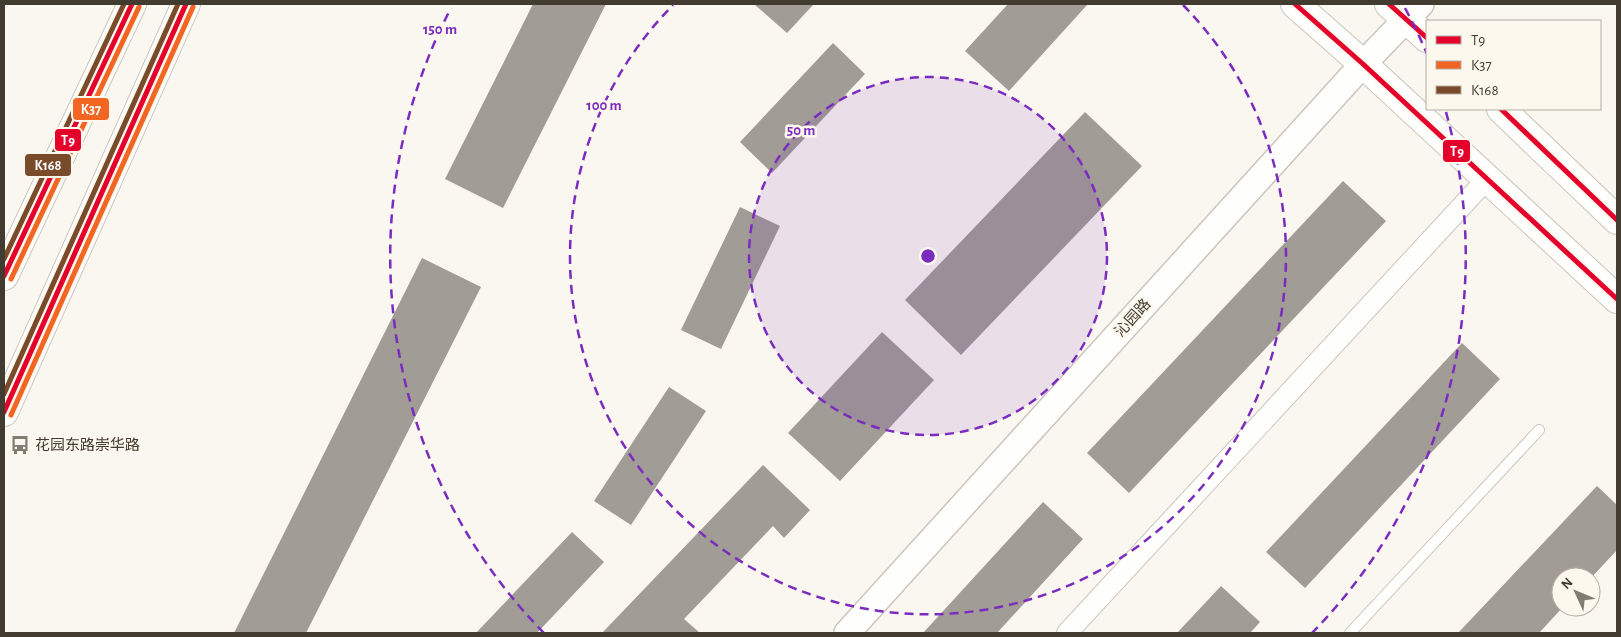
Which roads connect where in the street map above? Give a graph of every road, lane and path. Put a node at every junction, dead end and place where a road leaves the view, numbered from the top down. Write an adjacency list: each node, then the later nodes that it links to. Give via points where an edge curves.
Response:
1 (132, 4): 10 (main road)
2 (186, 4): 12 (main road)
3 (1295, 4): 6 (main road)
4 (1406, 9): 5 (main road); 6 (street, 沁园路)
5 (1426, 37)
6 (1363, 64): 8 (main road); 14 (street, 沁园路)
7 (1502, 110): 9 (main road)
8 (1487, 179): 11 (main road); 15 (street)
9 (1617, 220)
10 (5, 269)
11 (1617, 299)
12 (4, 412)
13 (1539, 430): 16 (lane)
14 (847, 633)
15 (1067, 633)
16 (1350, 633)

